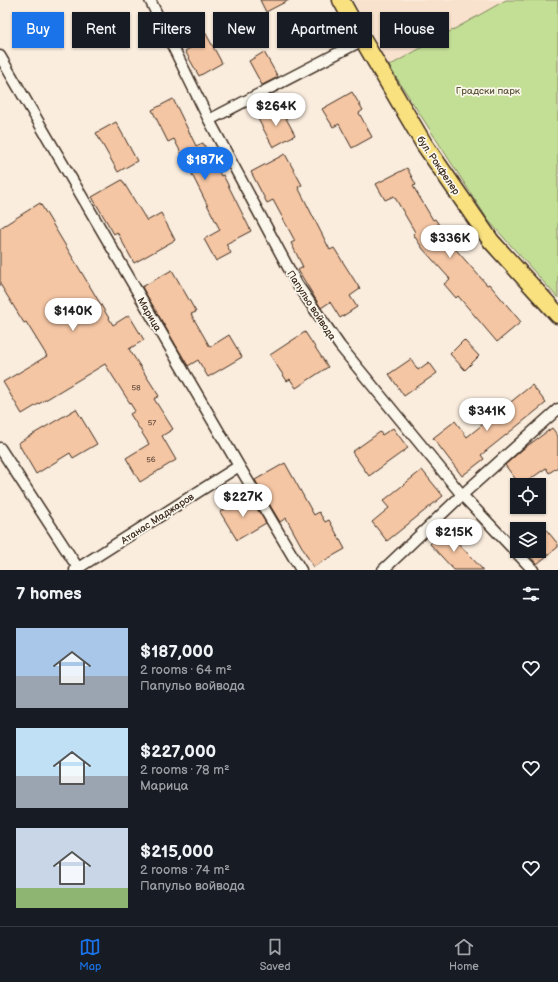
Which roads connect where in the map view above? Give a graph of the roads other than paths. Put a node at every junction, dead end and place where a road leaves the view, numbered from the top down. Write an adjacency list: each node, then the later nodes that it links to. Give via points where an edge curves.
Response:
1 (150, 0): 7 (street, Папульо войвода)
2 (341, 0): 3 (main road, бул. Рокфелер)
3 (348, 12)
4 (348, 48): 7 (street)
5 (368, 48): 8 (main road, бул. Рокфелер, via 424,144 491,241)
6 (0, 56): 11 (street, Марица)
7 (209, 120): 12 (street, Папульо войвода, via 297,284 340,346)
8 (558, 314)
9 (558, 409): 12 (street)
10 (0, 448): 13 (street)
11 (239, 466): 13 (street, Атанас Маджаров); 14 (street, Марица)
12 (462, 495): 15 (street); 16 (street, Папульо войвода)
13 (77, 569)
14 (301, 570)
15 (383, 570)
16 (533, 570)

